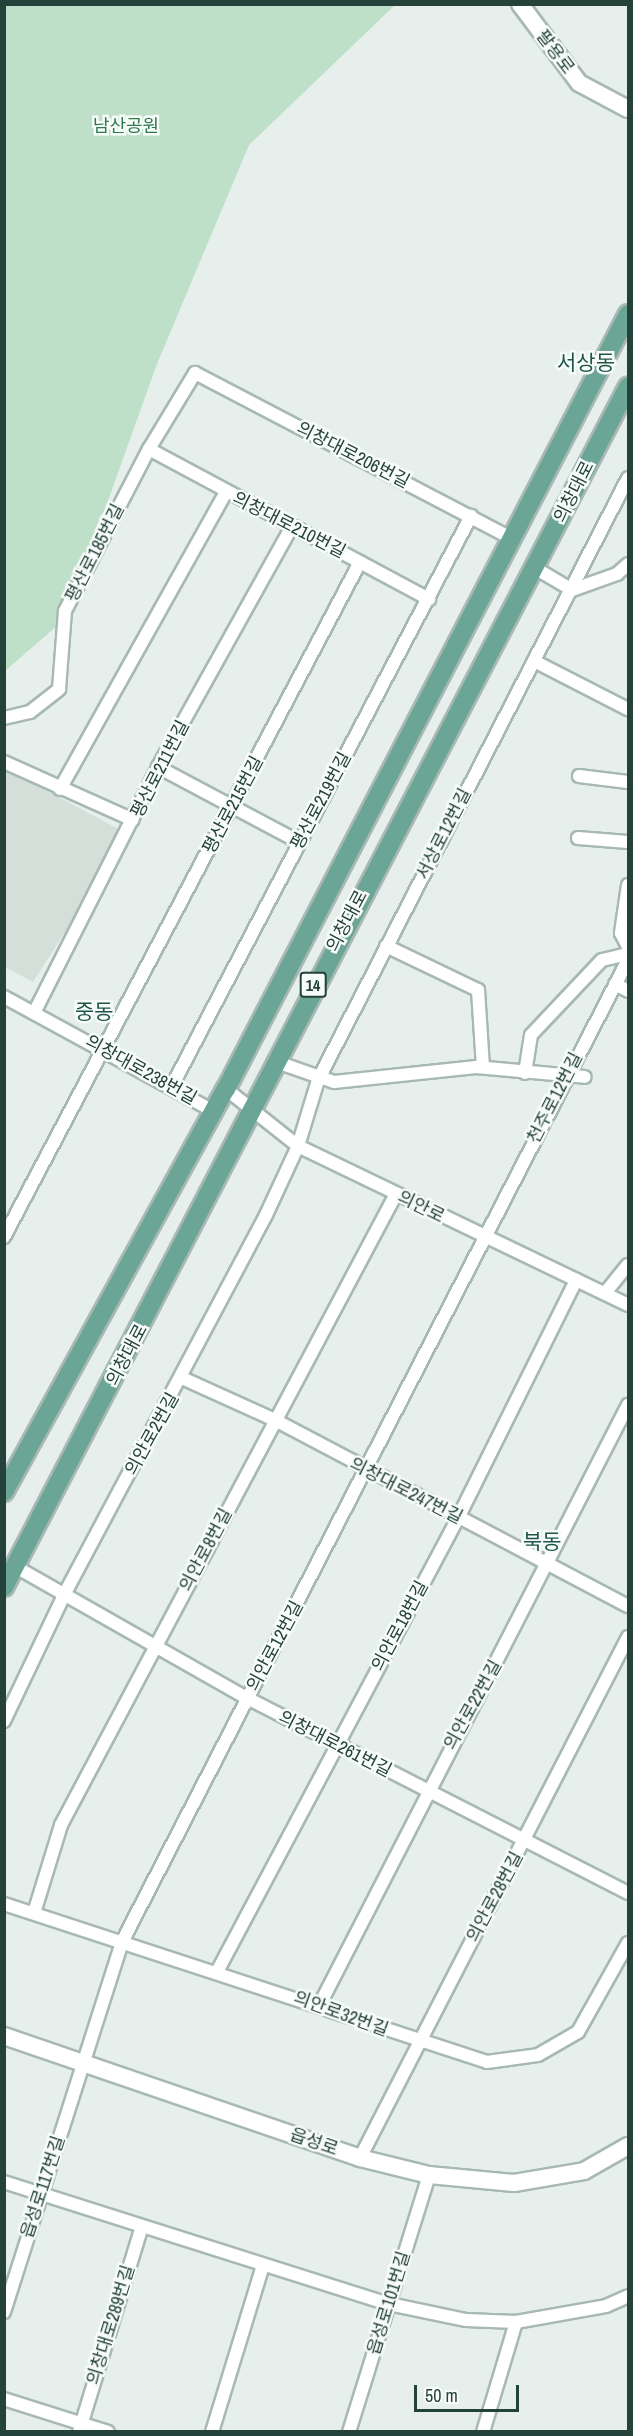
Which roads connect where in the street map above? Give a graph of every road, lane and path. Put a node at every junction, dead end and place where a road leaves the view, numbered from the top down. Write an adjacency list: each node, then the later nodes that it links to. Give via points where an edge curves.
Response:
1 (520, 4): 2 (main road, 팔용로, via 579,83)
2 (628, 109)
3 (628, 314): 11 (main road, 의창대로 / 14)
4 (195, 373): 6 (street, 평산로185번길); 9 (street, 의창대로206번길)
5 (628, 387): 14 (main road, 의창대로 / 14)
6 (149, 449): 8 (street, 의창대로210번길); 19 (street, 평산로185번길, via 65,611 59,689 30,712)
7 (628, 478): 15 (street, 서상로12번길)
8 (226, 492): 10 (street, 의창대로210번길); 24 (street)
9 (471, 516): 11 (street, 의창대로206번길); 16 (street, 평산로219번길)
10 (291, 528): 12 (street, 의창대로210번길); 21 (street, 평산로211번길)
11 (512, 538): 47 (main road, 의창대로 / 14)
12 (360, 562): 16 (street, 의창대로210번길); 25 (street, 평산로215번길)
13 (628, 564): 15 (street, via 617,574)
14 (535, 568): 15 (street); 40 (main road, 의창대로 / 14)
15 (572, 590): 17 (street, 서상로12번길)
16 (429, 599): 28 (street, 평산로219번길)
17 (534, 661): 18 (street); 31 (street, 서상로12번길)
18 (628, 709)
19 (4, 718)
20 (4, 762): 24 (street)
21 (158, 767): 25 (street); 26 (street, 평산로211번길)
22 (579, 776): 23 (street)
23 (628, 782)
24 (60, 789): 26 (street)
25 (234, 804): 28 (street); 39 (street, 평산로215번길)
26 (133, 820): 38 (street, 평산로211번길)
27 (578, 838): 29 (street)
28 (299, 842): 46 (street, 평산로219번길)
29 (628, 842)
30 (628, 885): 32 (street, via 621,933)
31 (386, 946): 41 (street, via 478,990); 45 (street, 서상로12번길)
32 (628, 947)
33 (628, 954): 42 (street, via 602,960 531,1035)
34 (628, 960): 35 (street, 천주로12번길)
35 (615, 984): 36 (street); 44 (street, 천주로12번길)
36 (628, 991)
37 (4, 997): 38 (street, 의창대로238번길)
38 (34, 1013): 39 (street, 의창대로238번길)
39 (105, 1049): 46 (street, 의창대로238번길); 52 (street, 평산로215번길)
40 (274, 1061): 45 (street); 48 (main road, 의창대로 / 14)
41 (483, 1067): 42 (street); 45 (street)
42 (525, 1073): 44 (street)
43 (585, 1077): 44 (street)
44 (564, 1079): 53 (street, 천주로12번길)
45 (318, 1080): 50 (street, 서상로12번길)
46 (172, 1086): 49 (street, 의창대로238번길)
47 (226, 1089): 48 (street, 의안로); 49 (main road, 의창대로 / 14)
48 (255, 1106): 50 (street, 의안로); 64 (main road, 의창대로 / 14)
49 (213, 1111): 62 (main road, 의창대로 / 14)
50 (298, 1146): 51 (street, 의안로); 58 (street, 의안로2번길)
51 (396, 1194): 53 (street, 의안로); 60 (street, 의안로8번길)
52 (4, 1237)
53 (484, 1237): 55 (street, 의안로); 61 (street, 의안로12번길)
54 (628, 1265): 56 (street)
55 (576, 1280): 56 (street, 의안로); 63 (street, 의안로18번길)
56 (605, 1293): 57 (street, 의안로)
57 (628, 1305)
58 (182, 1378): 60 (street, 의창대로247번길); 67 (street, 의안로2번길)
59 (628, 1405): 65 (street, 의안로22번길)
60 (275, 1420): 61 (street, 의창대로247번길); 70 (street, 의안로8번길)
61 (368, 1472): 63 (street, 의창대로247번길); 71 (street, 의안로12번길)
62 (4, 1492)
63 (458, 1518): 65 (street, 의창대로247번길); 73 (street, 의안로18번길)
64 (10, 1565): 66 (main road, 의창대로 / 14); 67 (street, 의창대로261번길)
65 (550, 1566): 68 (street, 의창대로247번길); 74 (street, 의안로22번길)
66 (4, 1587)
67 (64, 1595): 70 (street, 의창대로261번길); 72 (street, 의안로2번길)
68 (628, 1606)
69 (628, 1637): 75 (street, 의안로28번길)
70 (154, 1647): 71 (street, 의창대로261번길); 78 (street, 의안로8번길, via 61,1825)
71 (247, 1698): 73 (street, 의창대로261번길); 79 (street, 의안로12번길)
72 (4, 1721)
73 (336, 1745): 74 (street, 의창대로261번길); 81 (street, 의안로18번길)
74 (426, 1791): 75 (street, 의창대로261번길); 82 (street, 의안로22번길)
75 (524, 1842): 76 (street, 의창대로261번길); 84 (street, 의안로28번길)
76 (628, 1893)
77 (4, 1904): 78 (street, 의안로32번길)
78 (34, 1913): 79 (street, 의안로32번길)
79 (123, 1940): 81 (street, 의안로32번길); 85 (street, 의안로12번길)
80 (628, 1943): 84 (street, 의안로32번길, via 578,2032 538,2055 487,2062)
81 (218, 1970): 82 (street, 의안로32번길)
82 (319, 2006): 84 (street, 의안로32번길)
83 (4, 2036): 85 (main road, 읍성로)
84 (419, 2043): 87 (street, 의안로28번길)
85 (84, 2062): 87 (main road, 읍성로); 90 (street, 읍성로117번길)
86 (628, 2146): 88 (main road, 읍성로, via 584,2171 514,2183)
87 (360, 2158): 88 (main road, 읍성로)
88 (429, 2175): 94 (street, 읍성로101번길)
89 (4, 2182): 90 (street)
90 (40, 2194): 91 (street); 95 (street, 읍성로117번길)
91 (142, 2226): 92 (street); 98 (street, 의창대로289번길)
92 (263, 2265): 94 (street); 100 (street)
93 (628, 2296): 96 (street, via 606,2306)
94 (388, 2304): 96 (street, via 466,2320); 101 (street, 읍성로101번길)
95 (4, 2312)
96 (516, 2322): 102 (street)
97 (4, 2399): 98 (street)
98 (80, 2427): 99 (street)
99 (108, 2432)
100 (212, 2432)
101 (349, 2432)
102 (483, 2432)

